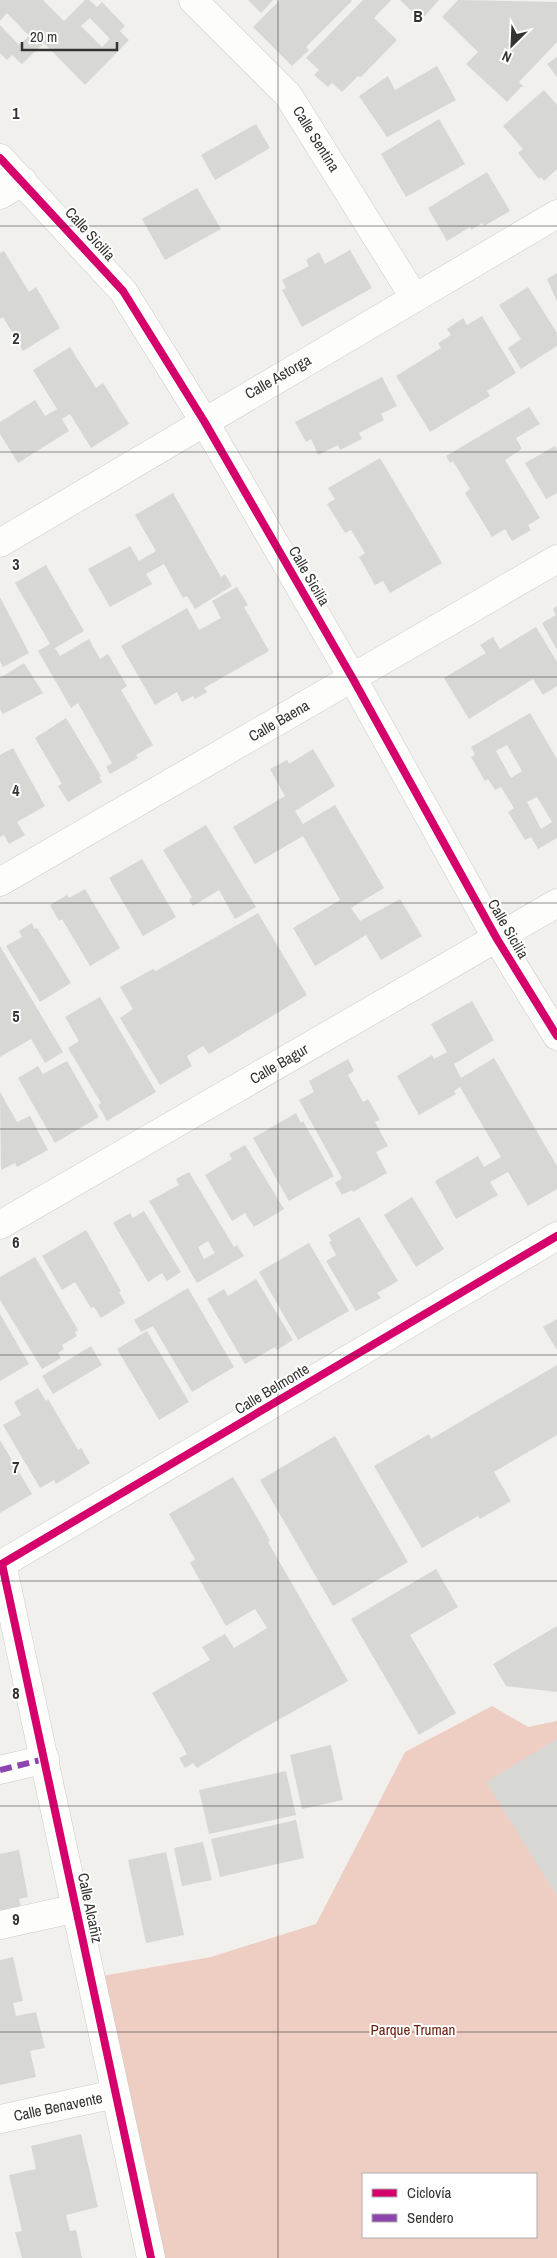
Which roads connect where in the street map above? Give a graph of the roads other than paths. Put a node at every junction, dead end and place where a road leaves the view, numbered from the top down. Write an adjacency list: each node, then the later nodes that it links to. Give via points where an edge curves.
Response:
1 (193, 0): 6 (street, Calle Sentina, via 288,95)
2 (0, 158): 3 (street, Calle Sicilia)
3 (23, 181): 4 (street); 7 (street, Calle Sicilia, via 123,290)
4 (0, 195)
5 (557, 214): 6 (street, Calle Astorga)
6 (414, 298): 7 (street, Calle Astorga)
7 (204, 421): 8 (street, Calle Astorga); 10 (street, Calle Sicilia)
8 (0, 542)
9 (557, 559): 10 (street, Calle Baena)
10 (353, 679): 11 (street, Calle Baena); 13 (street, Calle Sicilia)
11 (0, 882)
12 (557, 903): 13 (street, Calle Bagur)
13 (497, 939): 14 (street, Calle Sicilia); 15 (street, Calle Bagur)
14 (557, 1036)
15 (0, 1225)
16 (557, 1236): 17 (street, Calle Belmonte)
17 (1, 1564): 18 (street, Calle Alcañiz)
18 (45, 1759): 19 (street); 20 (street, Calle Alcañiz)
19 (0, 1770)
20 (77, 1908): 21 (street); 22 (street, Calle Alcañiz)
21 (0, 1925)
22 (115, 2094): 23 (street, Calle Benavente); 24 (street, Calle Alcañiz)
23 (0, 2119)
24 (151, 2258)

